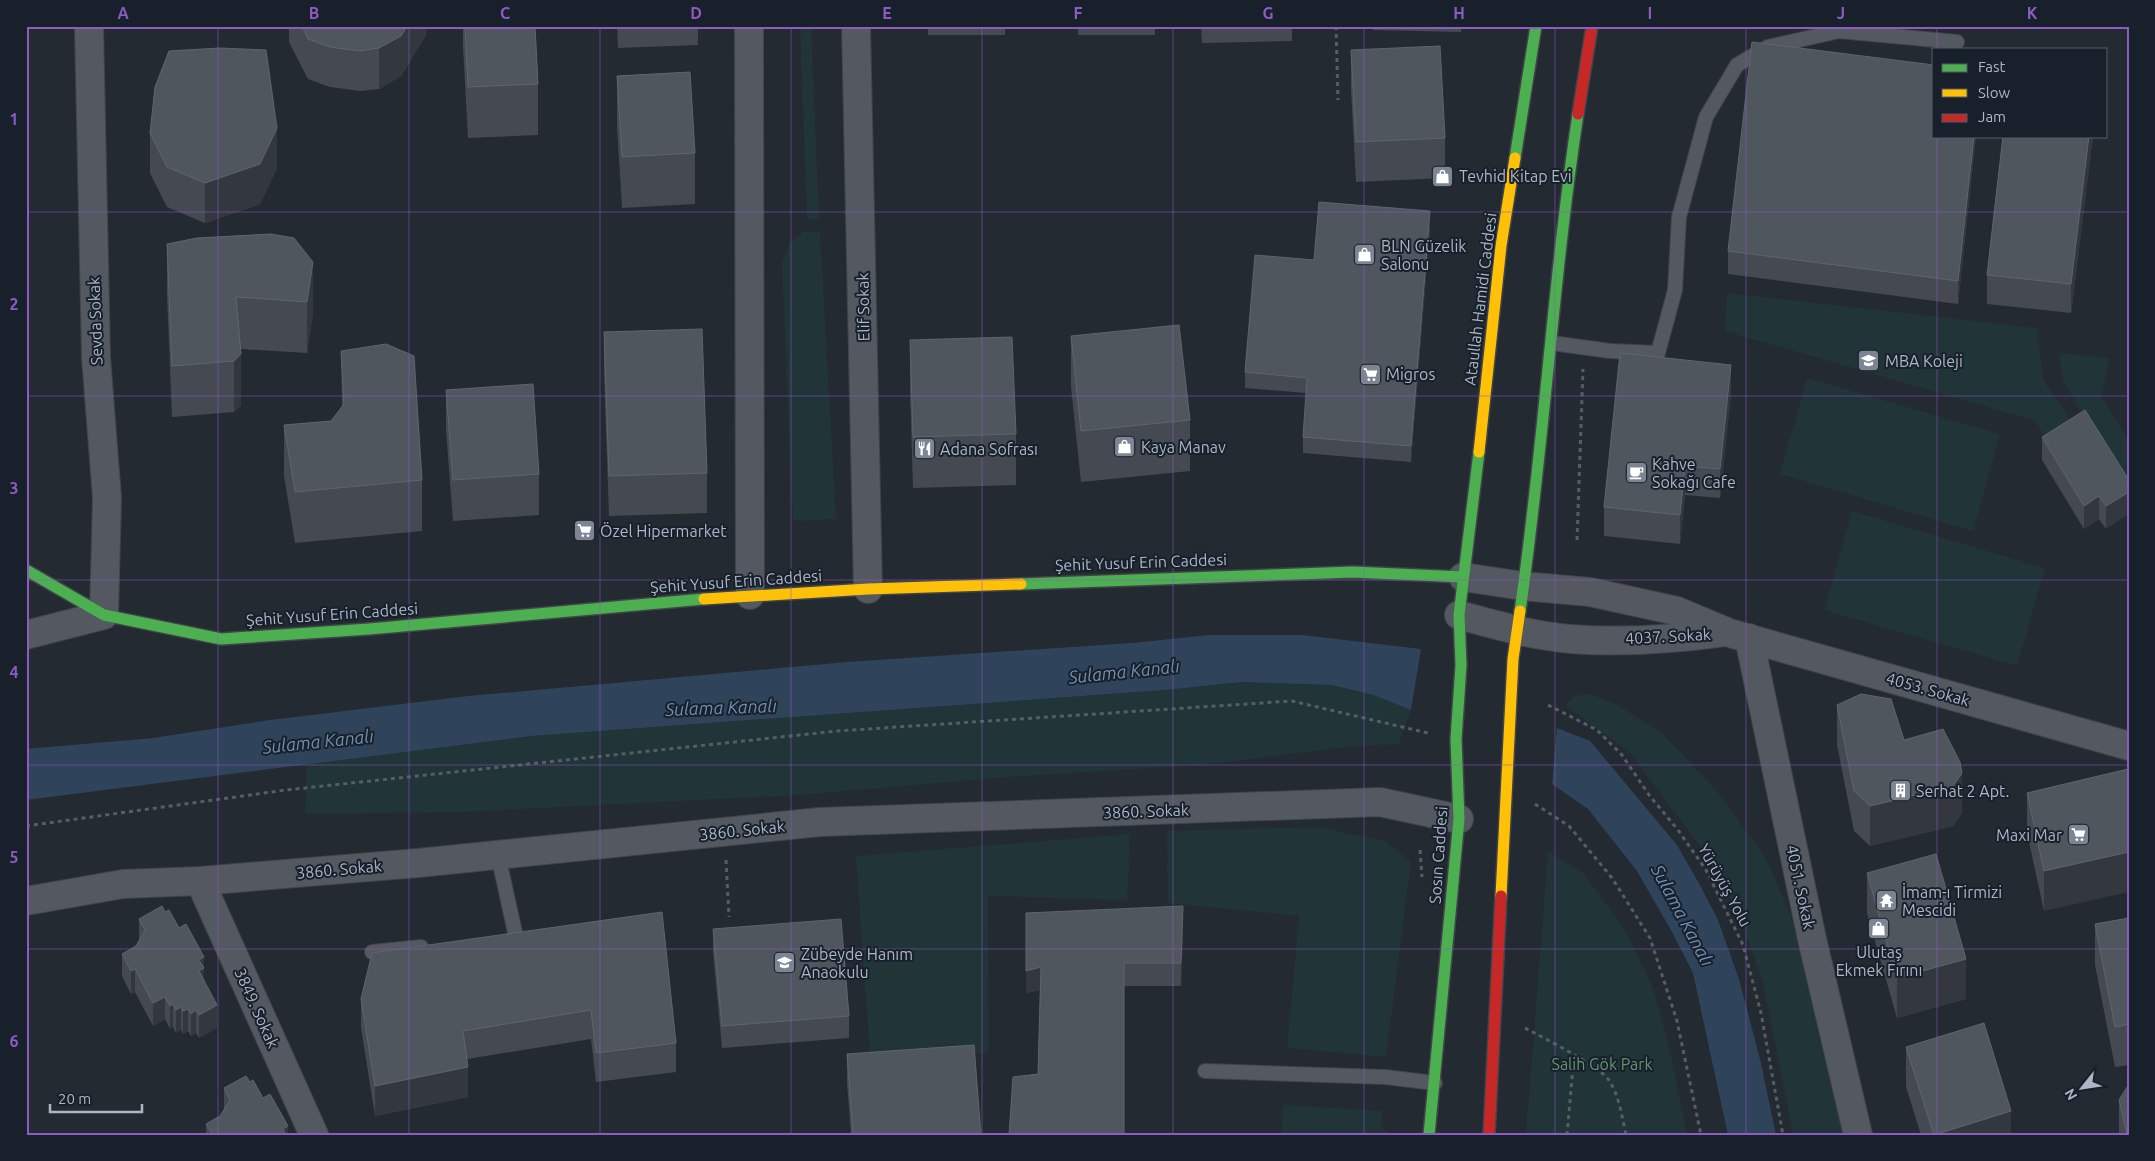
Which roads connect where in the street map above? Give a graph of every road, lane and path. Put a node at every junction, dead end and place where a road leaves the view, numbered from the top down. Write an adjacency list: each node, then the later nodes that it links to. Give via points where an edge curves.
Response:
1 (89, 26): 17 (street, Sevda Sokak, via 96,357 107,498)
2 (748, 26): 16 (street)
3 (856, 26): 15 (street, Elif Sokak)
4 (1336, 26): 8 (path)
5 (1536, 26): 13 (street, Ataullah Hamidi Caddesi, via 1501,246 1484,416)
6 (1592, 26): 9 (street, via 1569,176)
7 (1957, 42): 10 (lane, via 1839,31 1768,47 1737,65 1706,117 1678,217 1675,290 1658,353)
8 (1338, 100)
9 (1552, 343): 10 (lane); 14 (street)
10 (1584, 347): 11 (path)
11 (1577, 540)
12 (26, 570): 17 (street, Şehit Yusuf Erin Caddesi)
13 (1463, 577): 14 (street, 4037. Sokak); 15 (street, Şehit Yusuf Erin Caddesi, via 1352,572); 18 (street, Sosın Caddesi)
14 (1523, 586): 19 (street); 21 (street, 4037. Sokak, via 1590,592 1677,611)
15 (868, 589): 16 (street, Şehit Yusuf Erin Caddesi)
16 (750, 595): 17 (street, Şehit Yusuf Erin Caddesi, via 221,639)
17 (104, 615): 20 (street)
18 (1459, 615): 19 (street, 4037. Sokak); 23 (street, Sosın Caddesi, via 1462,665)
19 (1517, 630): 21 (street, 4037. Sokak, via 1571,639 1667,640); 42 (street, via 1506,772)
20 (26, 635)
21 (1738, 635): 24 (street, 4053. Sokak); 47 (street, 4051. Sokak)
22 (1548, 705): 46 (path, Yürüyüş Yolu, via 1597,730 1622,755 1706,870 1743,945 1761,1013)
23 (1456, 739): 26 (street, Sosın Caddesi); 27 (path, via 1292,701 837,731 286,790)
24 (2129, 746)
25 (1534, 803): 45 (path, via 1569,826 1612,878 1650,938 1677,1021)
26 (1459, 819): 28 (street, 3860. Sokak, via 1380,802 820,822); 39 (street, Sosın Caddesi)
27 (26, 826)
28 (724, 832): 29 (street, 3860. Sokak); 32 (path)
29 (498, 855): 30 (street, 3860. Sokak); 33 (lane)
30 (200, 881): 31 (street, 3860. Sokak, via 123,884); 40 (street, 3849. Sokak)
31 (26, 901)
32 (729, 917)
33 (516, 937)
34 (439, 945): 35 (lane)
35 (372, 952)
36 (1525, 1028): 37 (path)
37 (1574, 1056): 43 (path); 44 (path, via 1608,1079)
38 (1206, 1071): 39 (lane, via 1385,1077)
39 (1435, 1083): 41 (street, Sosın Caddesi)
40 (314, 1135)
41 (1429, 1135)
42 (1489, 1135)
43 (1566, 1135)
44 (1626, 1135)
45 (1701, 1135)
46 (1783, 1135)
47 (1858, 1135)

